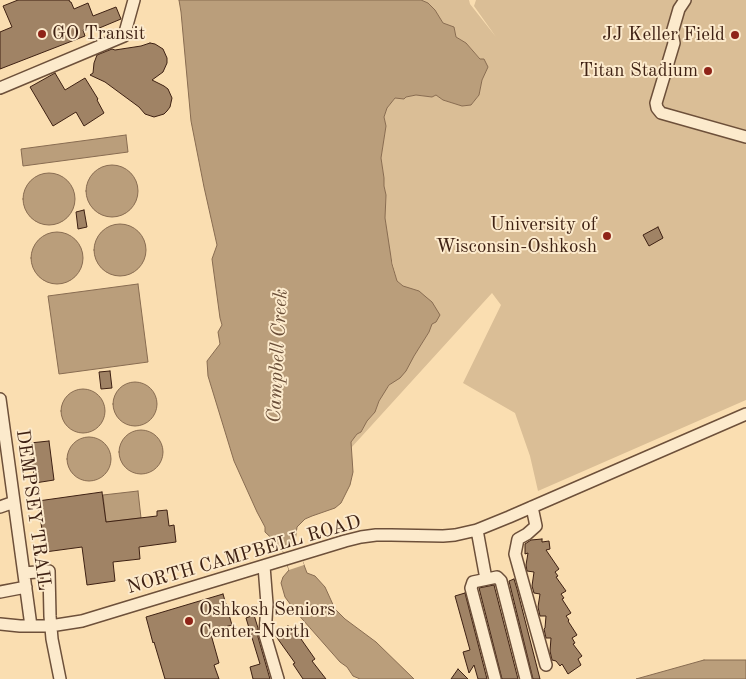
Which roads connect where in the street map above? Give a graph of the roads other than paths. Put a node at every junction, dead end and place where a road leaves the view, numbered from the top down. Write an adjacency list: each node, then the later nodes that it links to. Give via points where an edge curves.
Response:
1 (134, 0): 3 (street, via 124,36)
2 (685, 0): 4 (street, via 672,33 674,43 657,108 662,113)
3 (0, 88)
4 (746, 137)
5 (0, 399): 7 (street, DEMPSEY TRAIL)
6 (746, 414): 10 (street, NORTH CAMPBELL ROAD)
7 (4, 457): 8 (street, DEMPSEY TRAIL)
8 (14, 502): 9 (street); 13 (street, DEMPSEY TRAIL)
9 (0, 507)
10 (532, 507): 11 (street, NORTH CAMPBELL ROAD); 20 (street, via 536,526 518,539 515,554)
11 (477, 530): 12 (street, NORTH CAMPBELL ROAD, via 443,536 368,536); 14 (street)
12 (264, 566): 19 (street, NORTH CAMPBELL ROAD, via 96,618); 22 (street, via 265,634)
13 (24, 573): 15 (street, DEMPSEY TRAIL); 19 (street, via 49,571)
14 (486, 579): 23 (street, via 473,582 471,588); 24 (street, via 497,577 501,581)
15 (26, 587): 16 (street); 18 (street, DEMPSEY TRAIL)
16 (0, 592)
17 (0, 624): 18 (street, NORTH CAMPBELL ROAD)
18 (31, 626): 19 (street, NORTH CAMPBELL ROAD)
19 (50, 626): 21 (street)
20 (546, 665)
21 (60, 679)
22 (278, 679)
23 (495, 679)
24 (526, 679)

